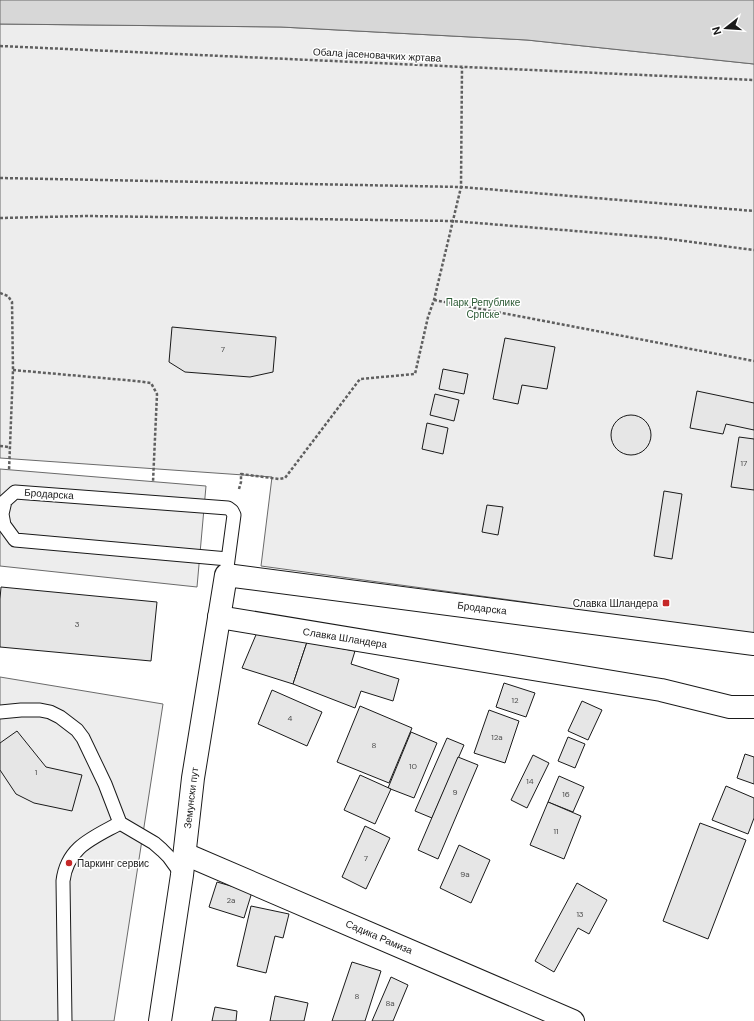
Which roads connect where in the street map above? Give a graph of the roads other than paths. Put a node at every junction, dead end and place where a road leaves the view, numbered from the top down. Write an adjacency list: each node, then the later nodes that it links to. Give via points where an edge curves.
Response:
1 (227, 567): 1 (lane, Бродарска, via 15,540 4,525 2,514 5,500 15,492 228,508 234,515); 2 (street, Земунски пут); 3 (street, Бродарска)
2 (219, 618): 4 (street, Славка Шландера, via 661,690 730,706); 7 (street, Земунски пут, via 193,778)
3 (754, 644)
4 (754, 707)
5 (0, 712): 6 (lane, via 50,712 77,730 105,784)
6 (120, 823): 8 (lane, via 154,843 169,857); 9 (lane, via 80,847 64,872)
7 (185, 854): 8 (street, Земунски пут); 11 (street, Садика Рамиза)
8 (182, 875): 10 (street, Земунски пут)
9 (65, 1021)
10 (160, 1021)
11 (573, 1021)

